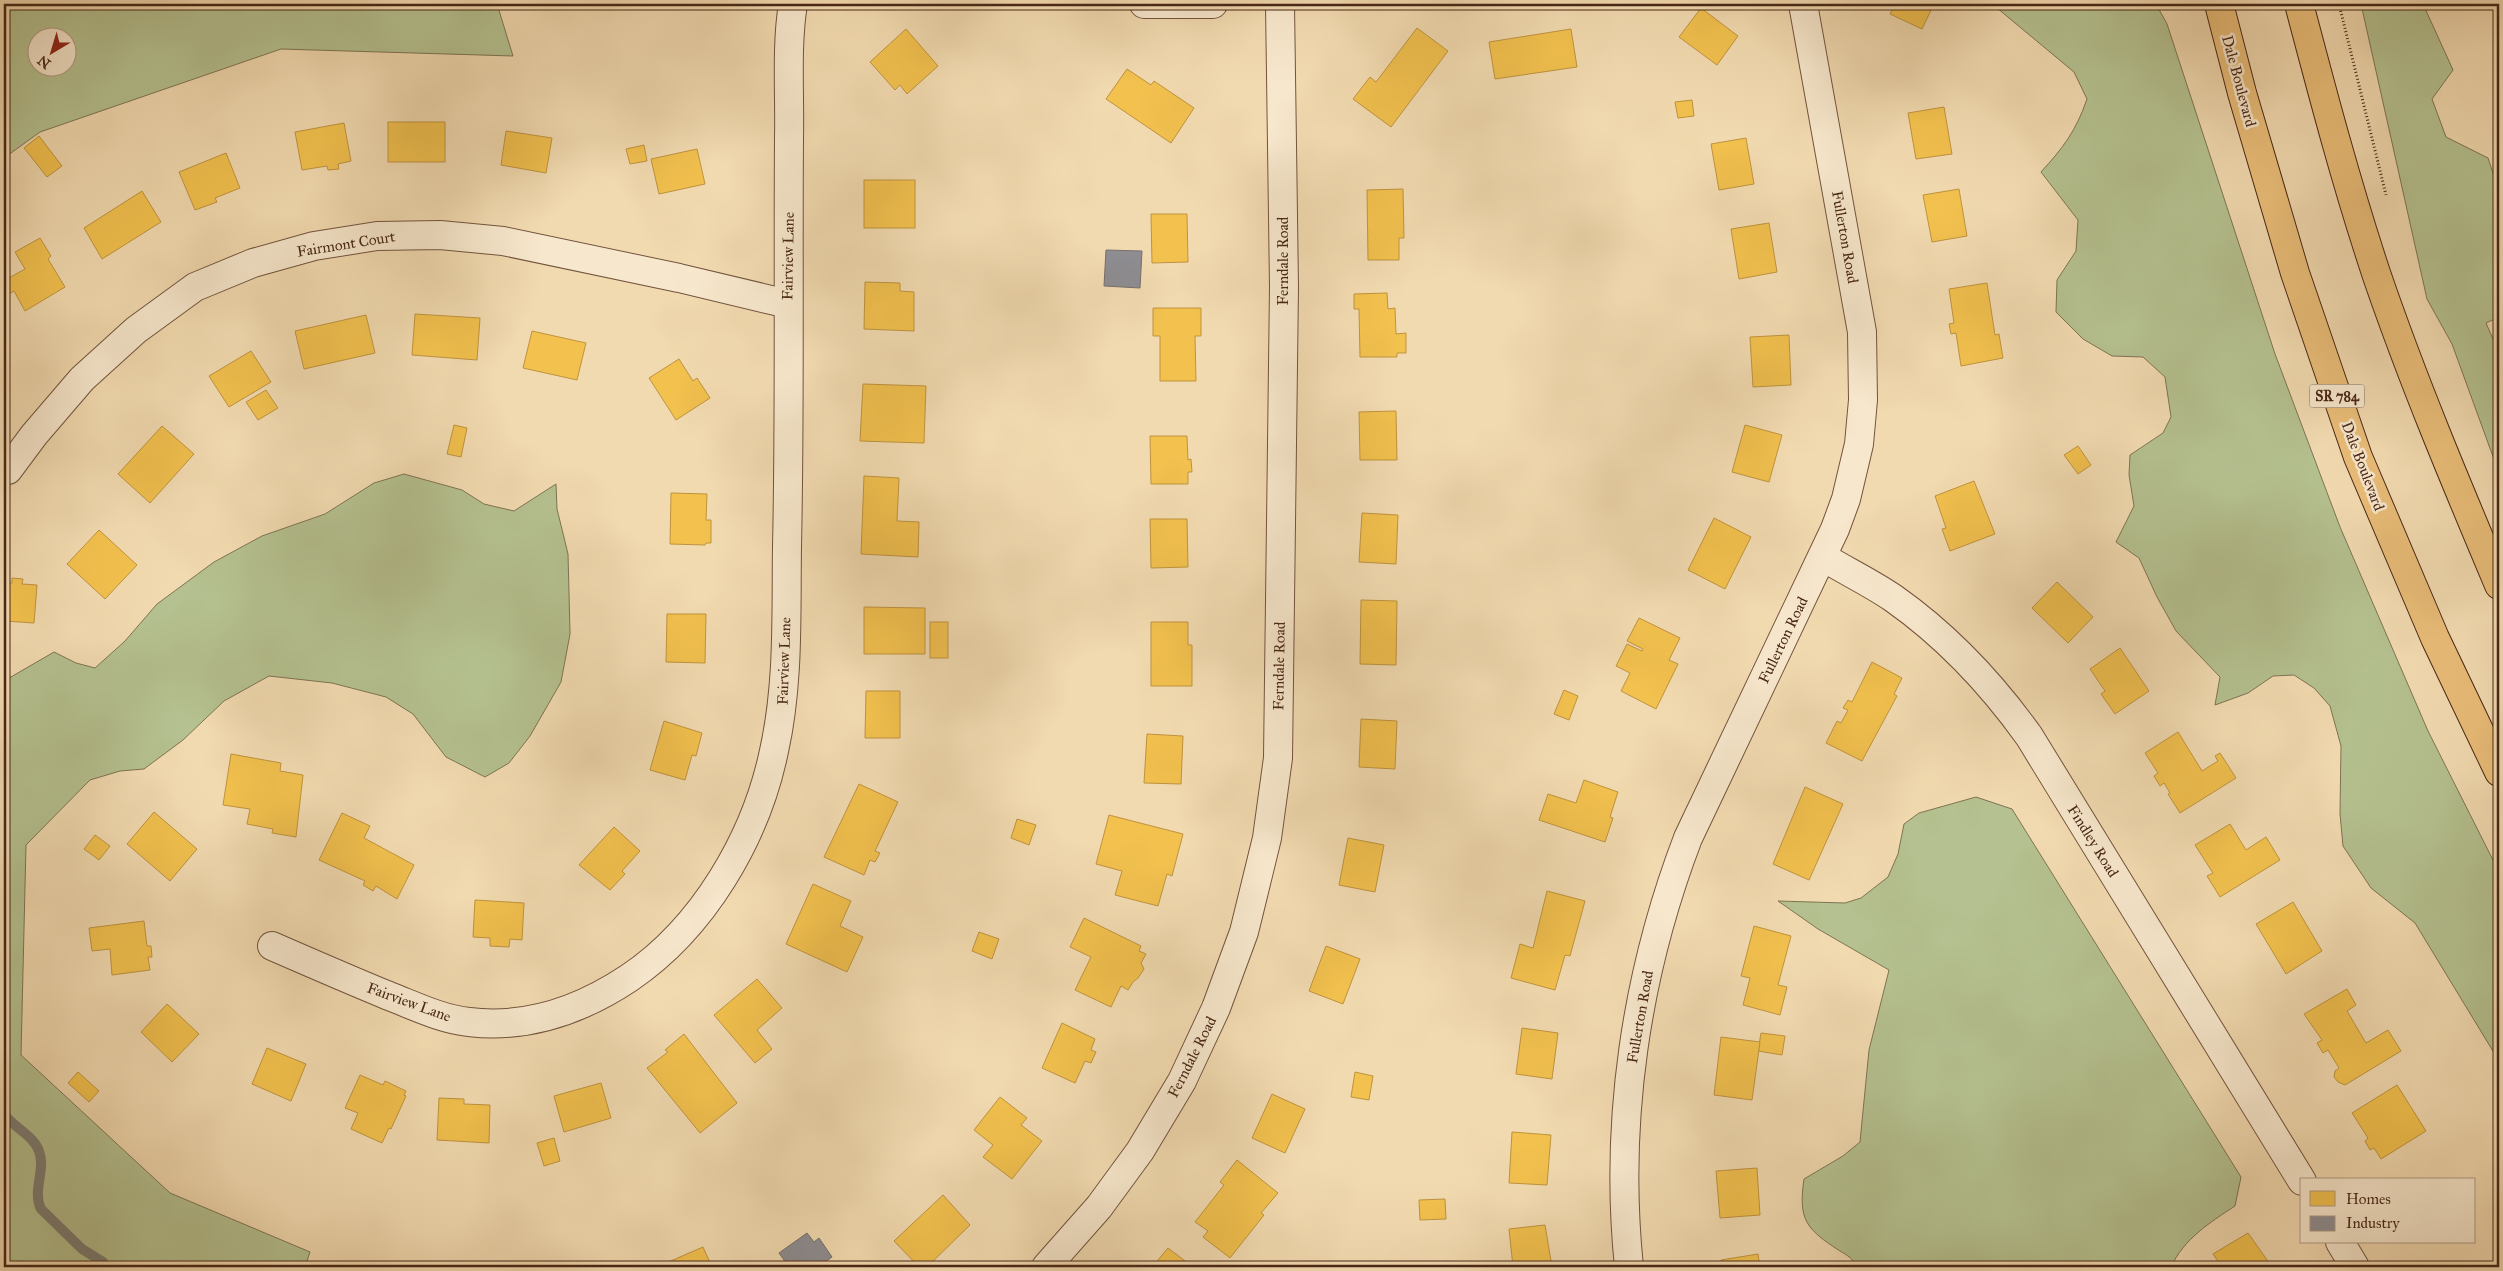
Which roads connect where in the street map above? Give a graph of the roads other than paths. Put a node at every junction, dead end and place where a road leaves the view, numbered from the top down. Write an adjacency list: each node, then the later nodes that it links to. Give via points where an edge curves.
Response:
1 (793, 4): 8 (street, Fairview Lane)
2 (1144, 4): 3 (street)
3 (1213, 4)
4 (1280, 4): 16 (street, Ferndale Road, via 1284,287 1278,758 1267,838 1244,932 1216,1008 1182,1081 1140,1152 1099,1207)
5 (1803, 4): 10 (street, Fullerton Road, via 1862,332 1864,400 1859,444 1846,499)
6 (2219, 4): 12 (main road, Dale Boulevard / SR 784, via 2295,273 2358,457 2435,638)
7 (2299, 4): 11 (main road, via 2329,119 2377,276 2436,436)
8 (788, 304): 9 (street, Fairmont Court, via 503,241 440,235 377,236 314,246 253,263 195,288 136,330 82,380 34,434); 13 (street, Fairview Lane, via 789,459 784,697 774,754 756,809 731,862 706,901 675,939 648,965 609,991 539,1020 504,1024 469,1022 430,1012)
9 (8, 470)
10 (1823, 557): 14 (street, Findley Road, via 1891,596 1918,616 1965,659 2012,712); 17 (street, Fullerton Road, via 1688,838 1661,920 1641,1004 1629,1090 1624,1194)
11 (2499, 585)
12 (2499, 772)
13 (272, 946)
14 (2300, 1178)
15 (2341, 1244): 18 (street)
16 (1046, 1267)
17 (1629, 1267)
18 (2355, 1267)

